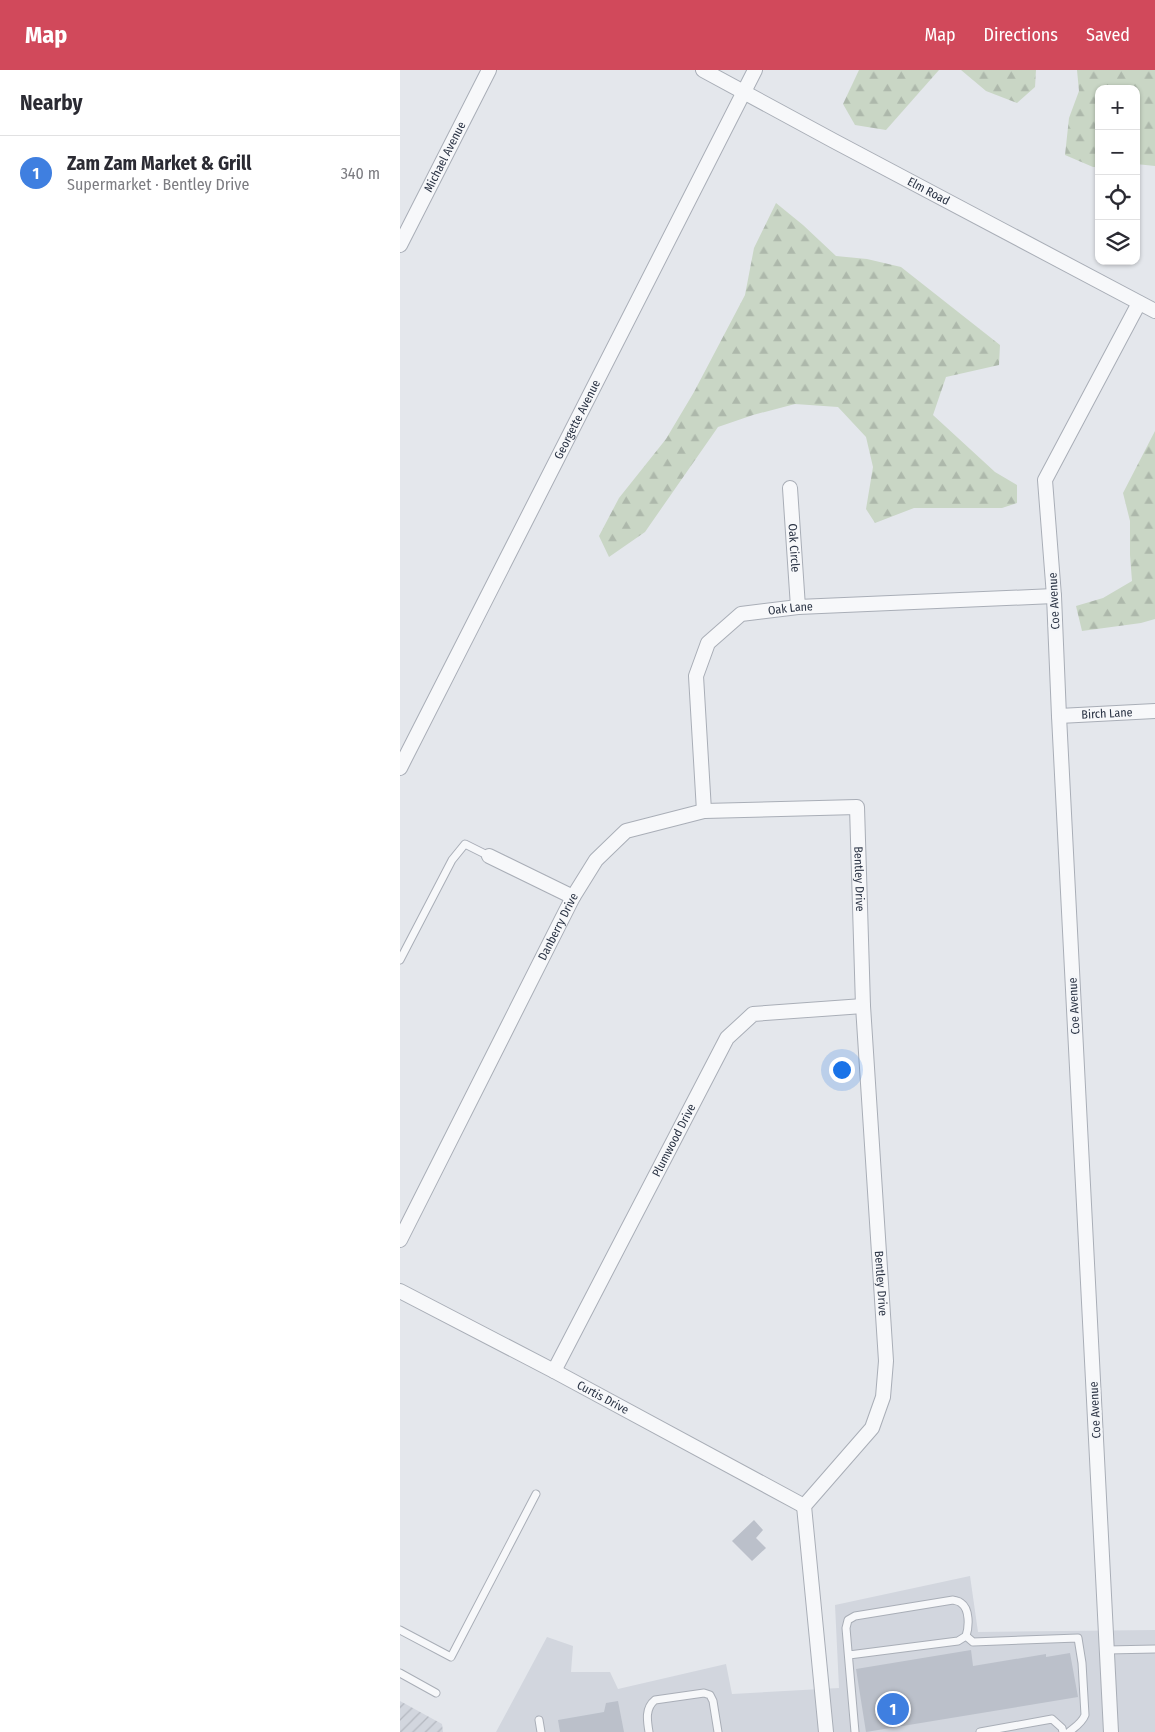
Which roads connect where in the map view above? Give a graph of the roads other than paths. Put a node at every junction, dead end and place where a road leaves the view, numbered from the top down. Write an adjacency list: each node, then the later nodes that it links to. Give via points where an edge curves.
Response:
1 (489, 70): 5 (street, Michael Avenue)
2 (703, 70): 4 (street, Elm Road)
3 (755, 70): 4 (street, Georgette Avenue)
4 (744, 92): 6 (street, Elm Road); 13 (street, Georgette Avenue)
5 (400, 245)
6 (1139, 303): 7 (street, Elm Road); 9 (street, Coe Avenue, via 1045,480)
7 (1155, 311)
8 (790, 488): 10 (street, Oak Circle)
9 (1054, 596): 10 (street, Oak Lane); 12 (street, Coe Avenue)
10 (798, 607): 15 (street, Oak Lane, via 741,614 708,643 696,676)
11 (1155, 711): 12 (street, Birch Lane)
12 (1059, 716): 28 (street, Coe Avenue)
13 (400, 768)
14 (857, 807): 15 (street, Danberry Drive); 19 (street, Bentley Drive)
15 (704, 811): 17 (street, Danberry Drive, via 626,831 596,860)
16 (489, 856): 17 (street); 18 (lane, via 466,844 461,849 452,860)
17 (573, 897): 20 (street, Danberry Drive)
18 (400, 960)
19 (862, 1006): 22 (street, Plumwood Drive, via 753,1014 726,1038); 24 (street, Bentley Drive, via 886,1361 883,1396 872,1428)
20 (400, 1240)
21 (400, 1292): 22 (street, Curtis Drive)
22 (554, 1371): 24 (street, Curtis Drive)
23 (536, 1494): 25 (lane, via 451,1657)
24 (804, 1506): 36 (street)
25 (400, 1630)
26 (966, 1636): 29 (lane, via 958,1641); 29 (lane, via 969,1627 966,1609 961,1602 953,1600 855,1616 848,1620 846,1628); 40 (lane, via 973,1642 1078,1638 1085,1715)
27 (1155, 1649): 28 (lane)
28 (1107, 1650): 41 (street, Coe Avenue)
29 (849, 1655): 37 (lane)
30 (400, 1674): 31 (lane)
31 (436, 1692)
32 (538, 1720): 33 (lane)
33 (541, 1732)
34 (649, 1732): 35 (lane, via 648,1711 653,1702 704,1693 713,1701)
35 (718, 1732)
36 (826, 1732)
37 (855, 1732)
38 (980, 1732): 39 (lane, via 1052,1719)
39 (1062, 1732)
40 (1069, 1732)
41 (1111, 1732)

